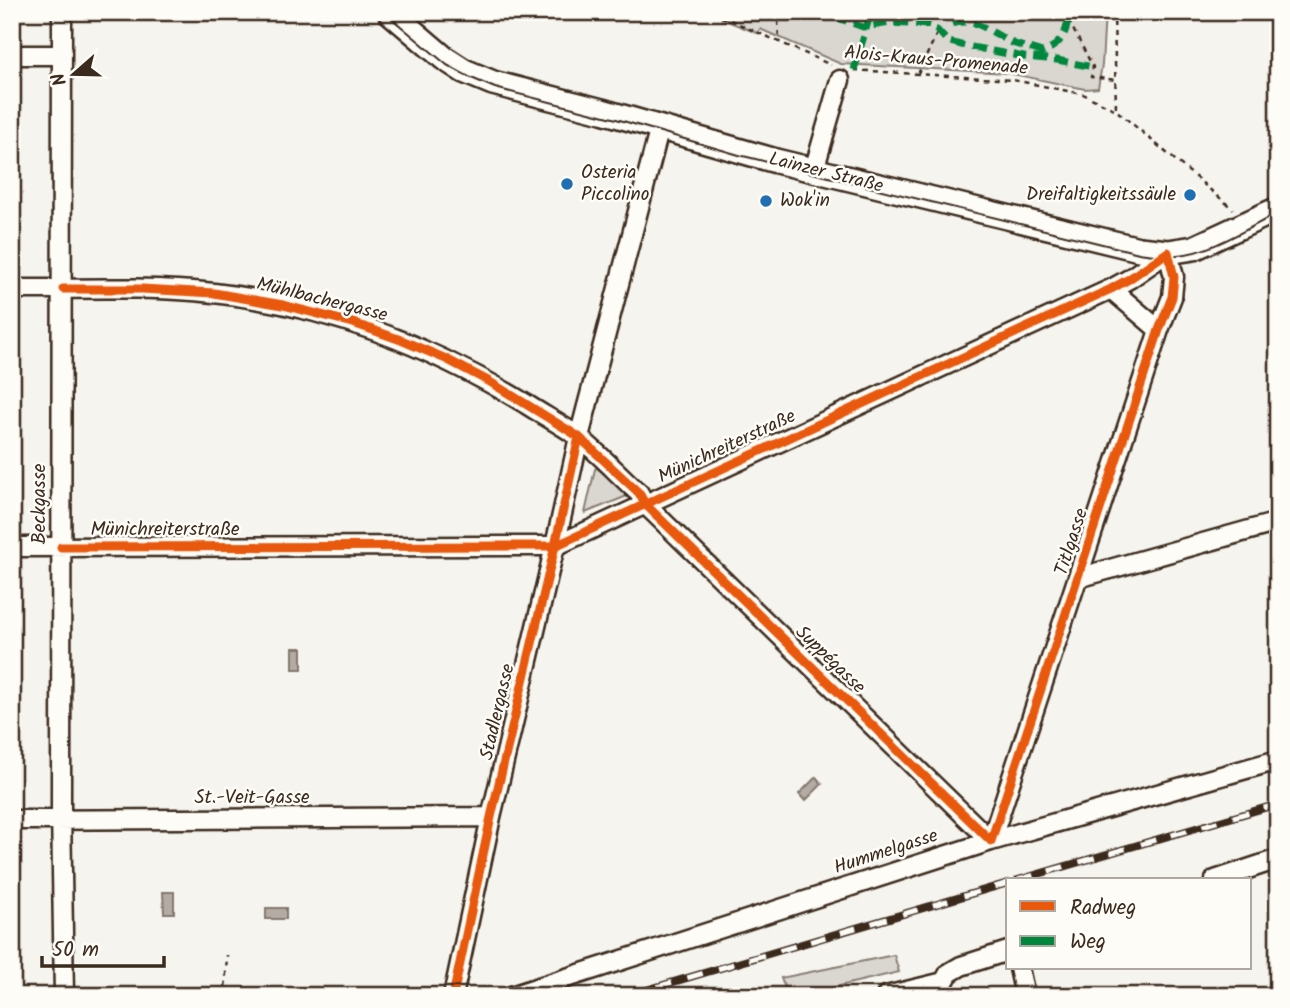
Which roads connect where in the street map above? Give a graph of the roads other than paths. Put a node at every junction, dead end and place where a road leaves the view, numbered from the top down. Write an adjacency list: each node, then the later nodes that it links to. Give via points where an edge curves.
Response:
1 (62, 12): 4 (street, Beckgasse)
2 (390, 12): 6 (main road, Lainzer Straße, via 444,58 481,79)
3 (12, 55): 4 (street)
4 (62, 55): 11 (street, Beckgasse)
5 (845, 73): 7 (street)
6 (660, 128): 7 (main road, Lainzer Straße); 14 (street, Stadlergasse)
7 (814, 170): 9 (main road, Lainzer Straße, via 1139,249)
8 (1278, 209): 9 (main road, Lainzer Straße, via 1194,248)
9 (1168, 252): 12 (street, Münichreiterstraße); 13 (street, Titlgasse, via 1174,277 1172,297)
10 (12, 289): 11 (street, Mühlbachergasse)
11 (63, 289): 14 (street, Mühlbachergasse, via 214,293 353,323 446,359); 19 (street, Beckgasse)
12 (1111, 289): 13 (street); 15 (street, Münichreiterstraße)
13 (1159, 330): 20 (street, Titlgasse)
14 (579, 437): 15 (street, Mühlbachergasse, via 639,493); 17 (street, Stadlergasse)
15 (645, 505): 17 (street, Münichreiterstraße); 25 (street, Suppégasse)
16 (1278, 522): 20 (street)
17 (555, 546): 19 (street, Münichreiterstraße); 22 (street, Stadlergasse)
18 (12, 547): 19 (street, Münichreiterstraße)
19 (61, 547): 24 (street, Beckgasse)
20 (1078, 578): 25 (street, Titlgasse)
21 (1278, 760): 25 (street, Hummelgasse)
22 (491, 817): 24 (street, St.-Veit-Gasse); 32 (street, Stadlergasse)
23 (12, 820): 24 (street, St.-Veit-Gasse)
24 (61, 820): 31 (street, Beckgasse)
25 (991, 841): 33 (street, Hummelgasse)
26 (1278, 859): 27 (street)
27 (1221, 878)
28 (1006, 952): 30 (street, via 961,966 949,973)
29 (1019, 970): 35 (street)
30 (940, 989): 34 (street)
31 (64, 996)
32 (453, 996)
33 (511, 996)
34 (886, 996)
35 (1025, 996)

